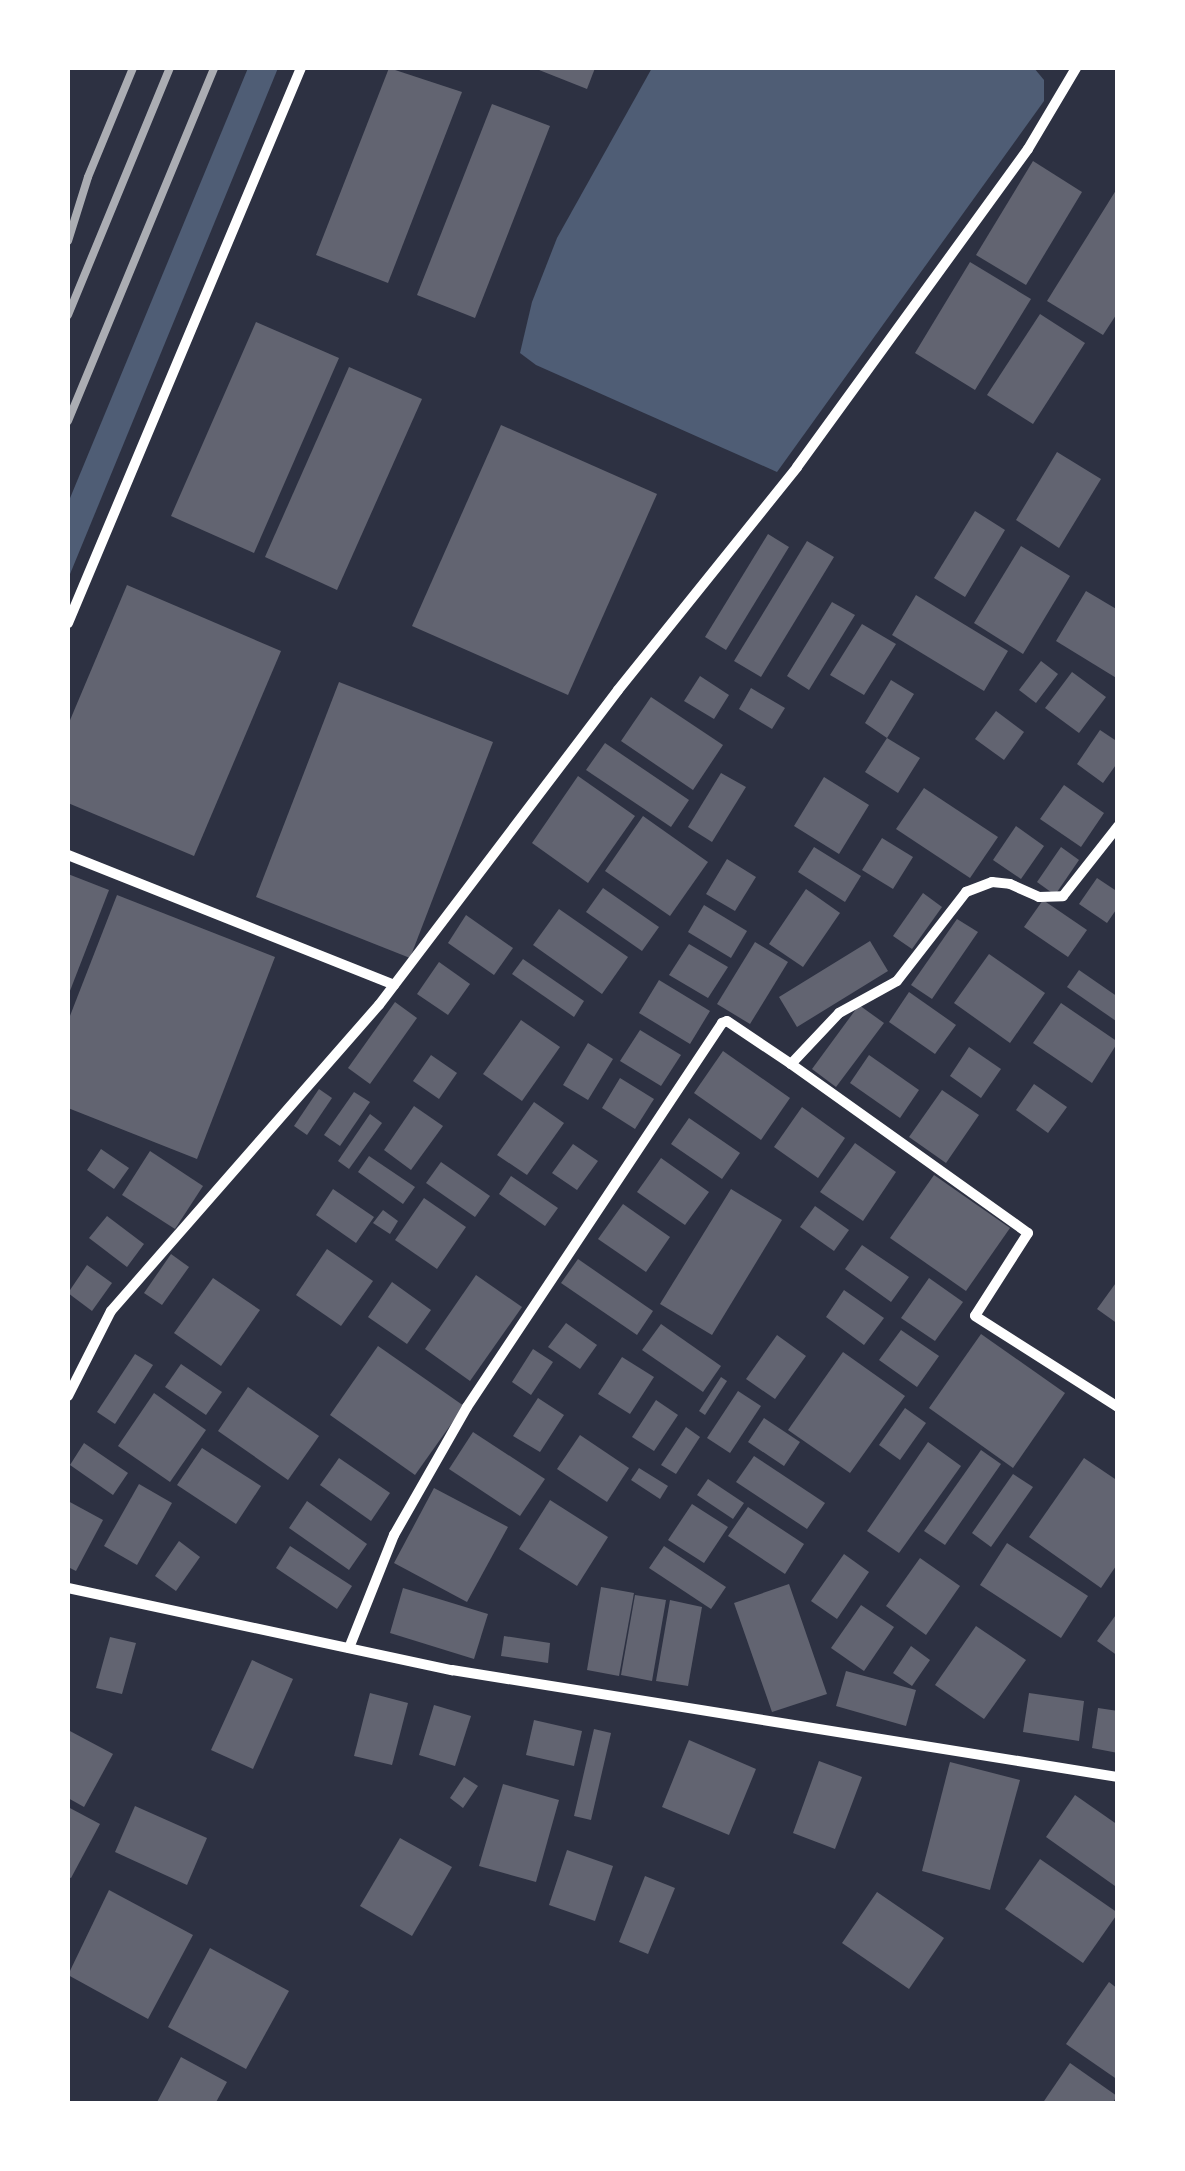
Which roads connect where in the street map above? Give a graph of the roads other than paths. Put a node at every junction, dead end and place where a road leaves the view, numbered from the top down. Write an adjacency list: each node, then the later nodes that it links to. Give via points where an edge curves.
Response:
1 (302, 68): 3 (street)
2 (1076, 68): 6 (street, via 1028,149 797,468)
3 (68, 623)
4 (1118, 826): 7 (street, via 1063,896 1039,897 992,882 966,892 898,981 839,1012)
5 (68, 855): 6 (street)
6 (394, 986): 8 (street, via 111,1311)
7 (791, 1064): 9 (street, via 1028,1232 975,1316); 11 (street, via 727,1021 716,1031 468,1407 394,1535)
8 (68, 1396)
9 (1118, 1407)
10 (68, 1588): 11 (street)
11 (349, 1648): 12 (street)
12 (1118, 1777)

